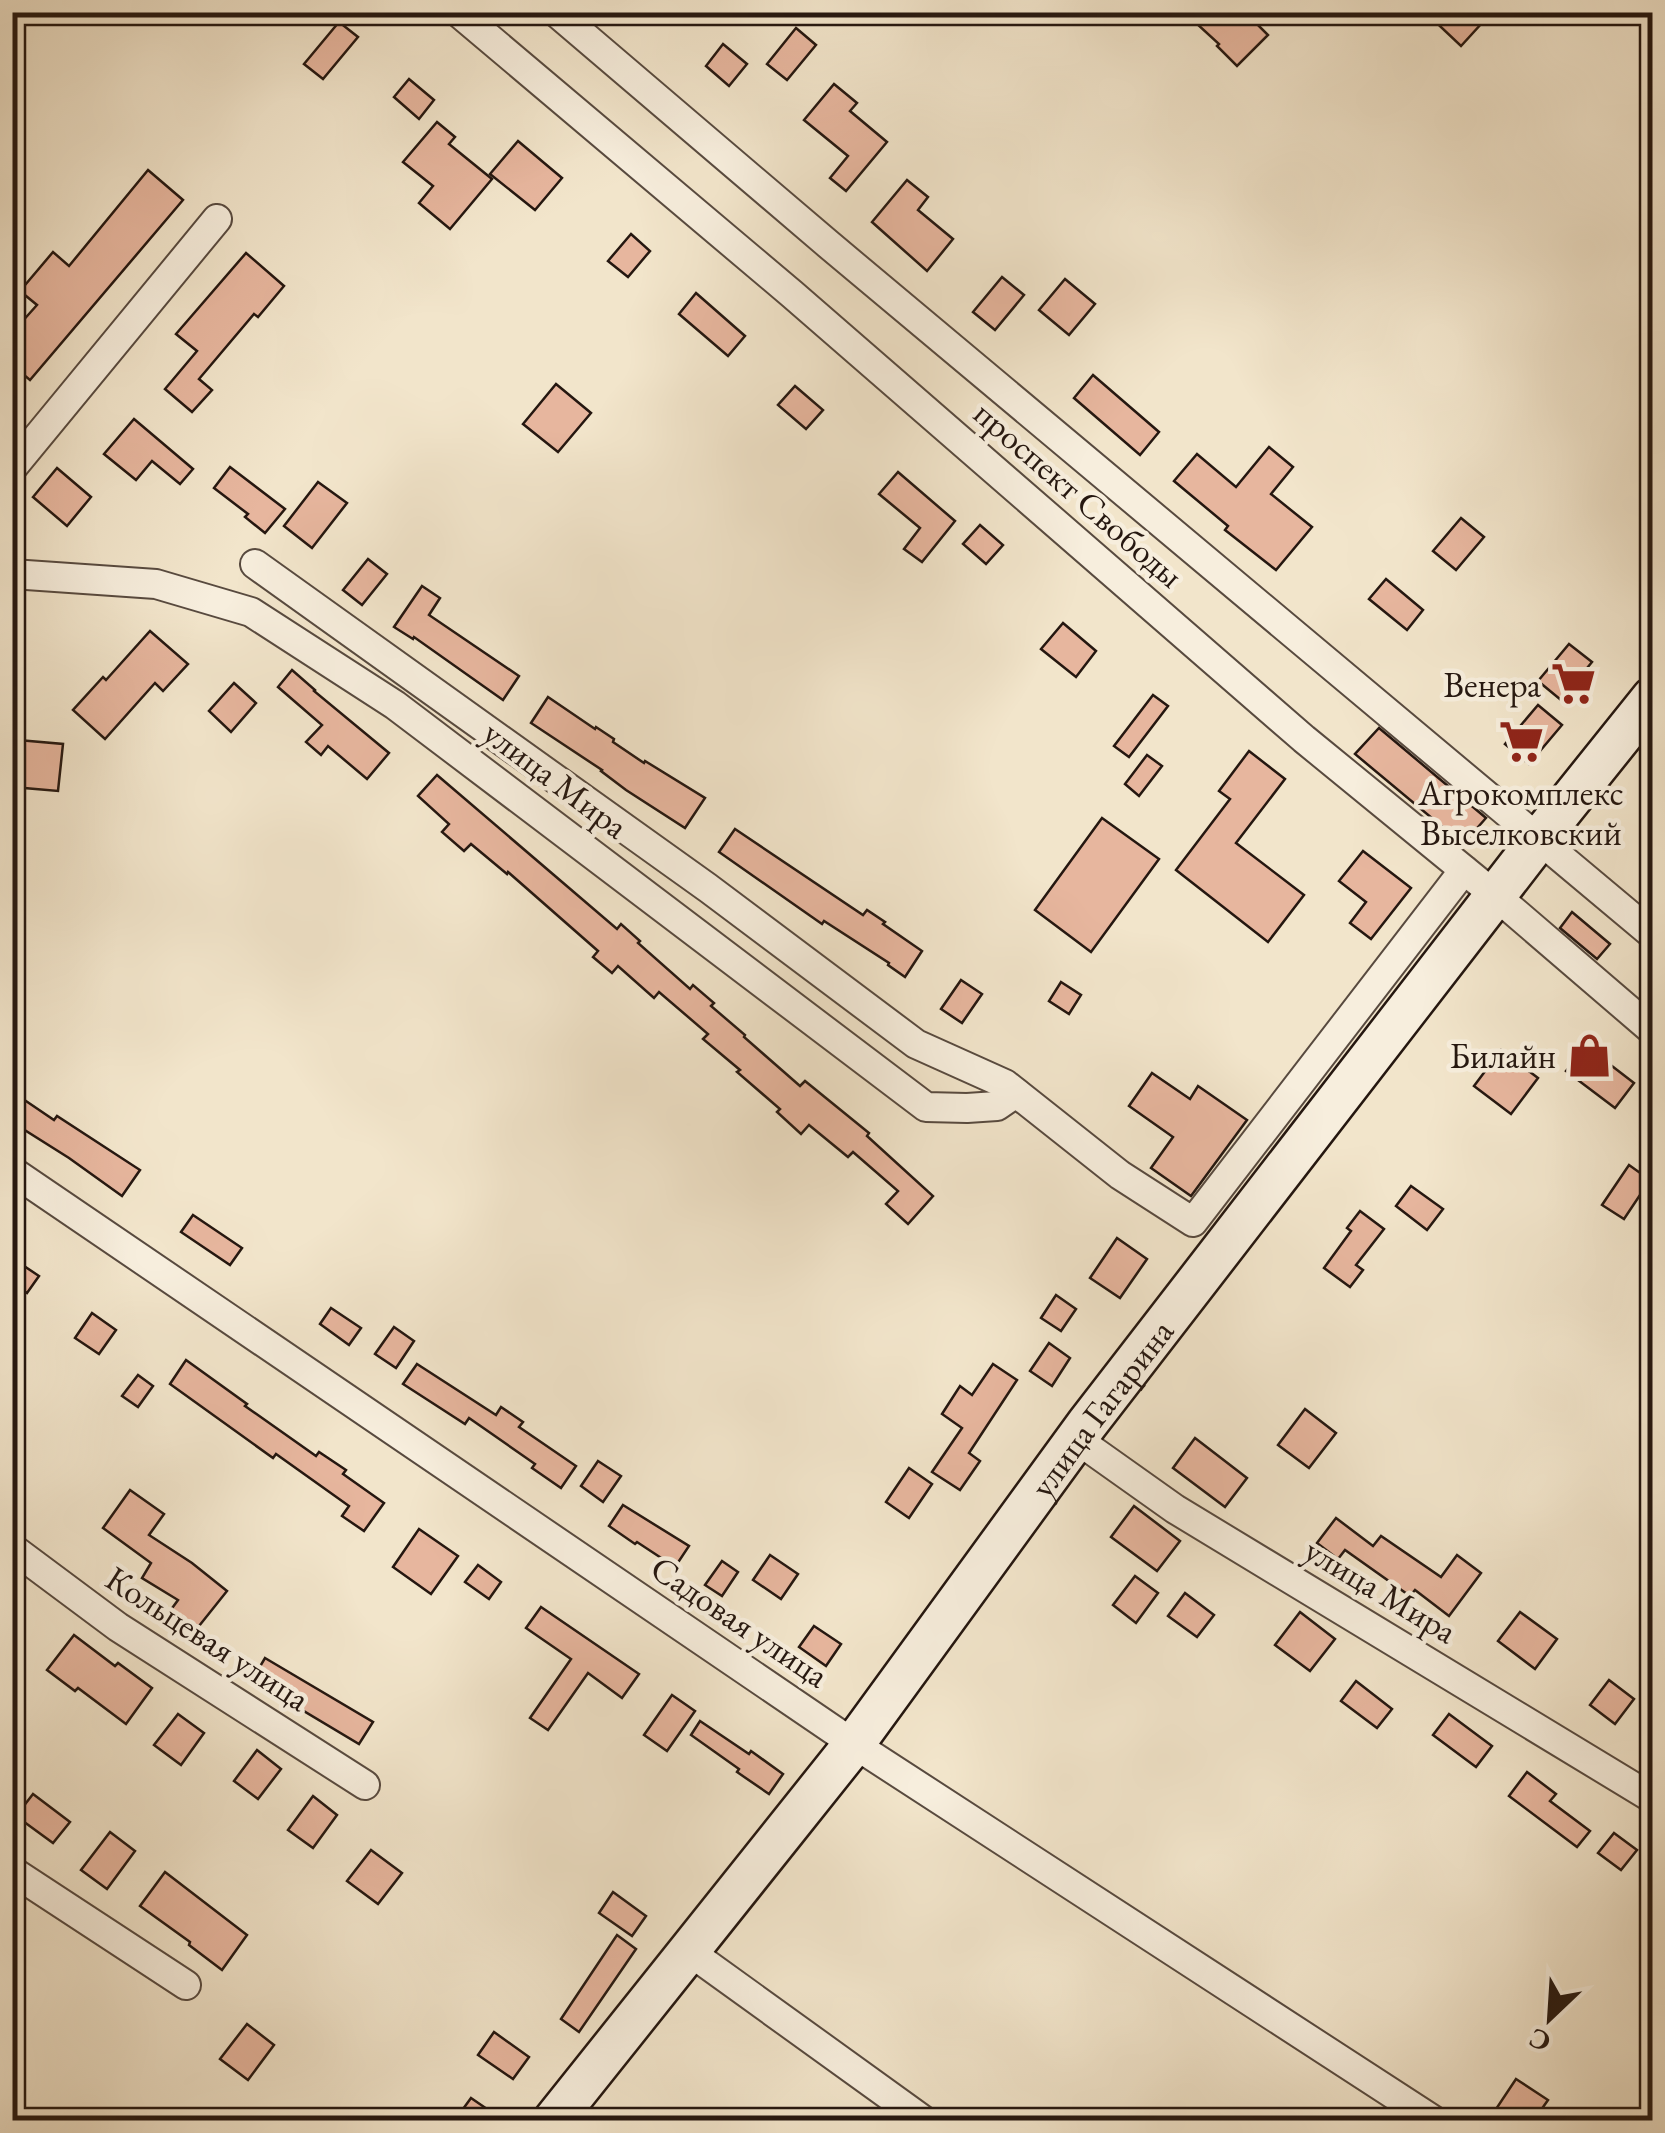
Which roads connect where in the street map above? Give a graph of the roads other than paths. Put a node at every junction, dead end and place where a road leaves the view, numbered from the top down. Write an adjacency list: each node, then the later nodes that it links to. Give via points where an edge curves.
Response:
1 (458, 12): 9 (street, проспект Свободы)
2 (556, 12): 8 (street, проспект Свободы)
3 (217, 219): 4 (street)
4 (12, 468)
5 (255, 564): 13 (street, улица Мира, via 916,1044)
6 (12, 574): 13 (street, улица Мира, via 156,584 251,612 394,705 926,1107 996,1106)
7 (1652, 698): 8 (main road, улица Гагарина)
8 (1539, 838): 10 (main road, улица Гагарина); 11 (street, проспект Свободы)
9 (1464, 870): 10 (street, проспект Свободы); 13 (street, улица Мира, via 1192,1222)
10 (1496, 896): 12 (street, проспект Свободы); 15 (main road, улица Гагарина)
11 (1652, 934)
12 (1652, 1030)
13 (1016, 1093)
14 (12, 1171): 17 (street, Садовая улица)
15 (1075, 1438): 17 (main road, улица Гагарина); 19 (street, улица Мира, via 1174,1509)
16 (12, 1548): 18 (street, Кольцевая улица, via 118,1627)
17 (854, 1744): 21 (main road, улица Гагарина); 25 (street, Садовая улица)
18 (365, 1786)
19 (1652, 1798)
20 (12, 1871): 22 (street)
21 (690, 1952): 23 (main road, улица Гагарина); 24 (street)
22 (186, 1985)
23 (554, 2120)
24 (923, 2120)
25 (1434, 2120)

